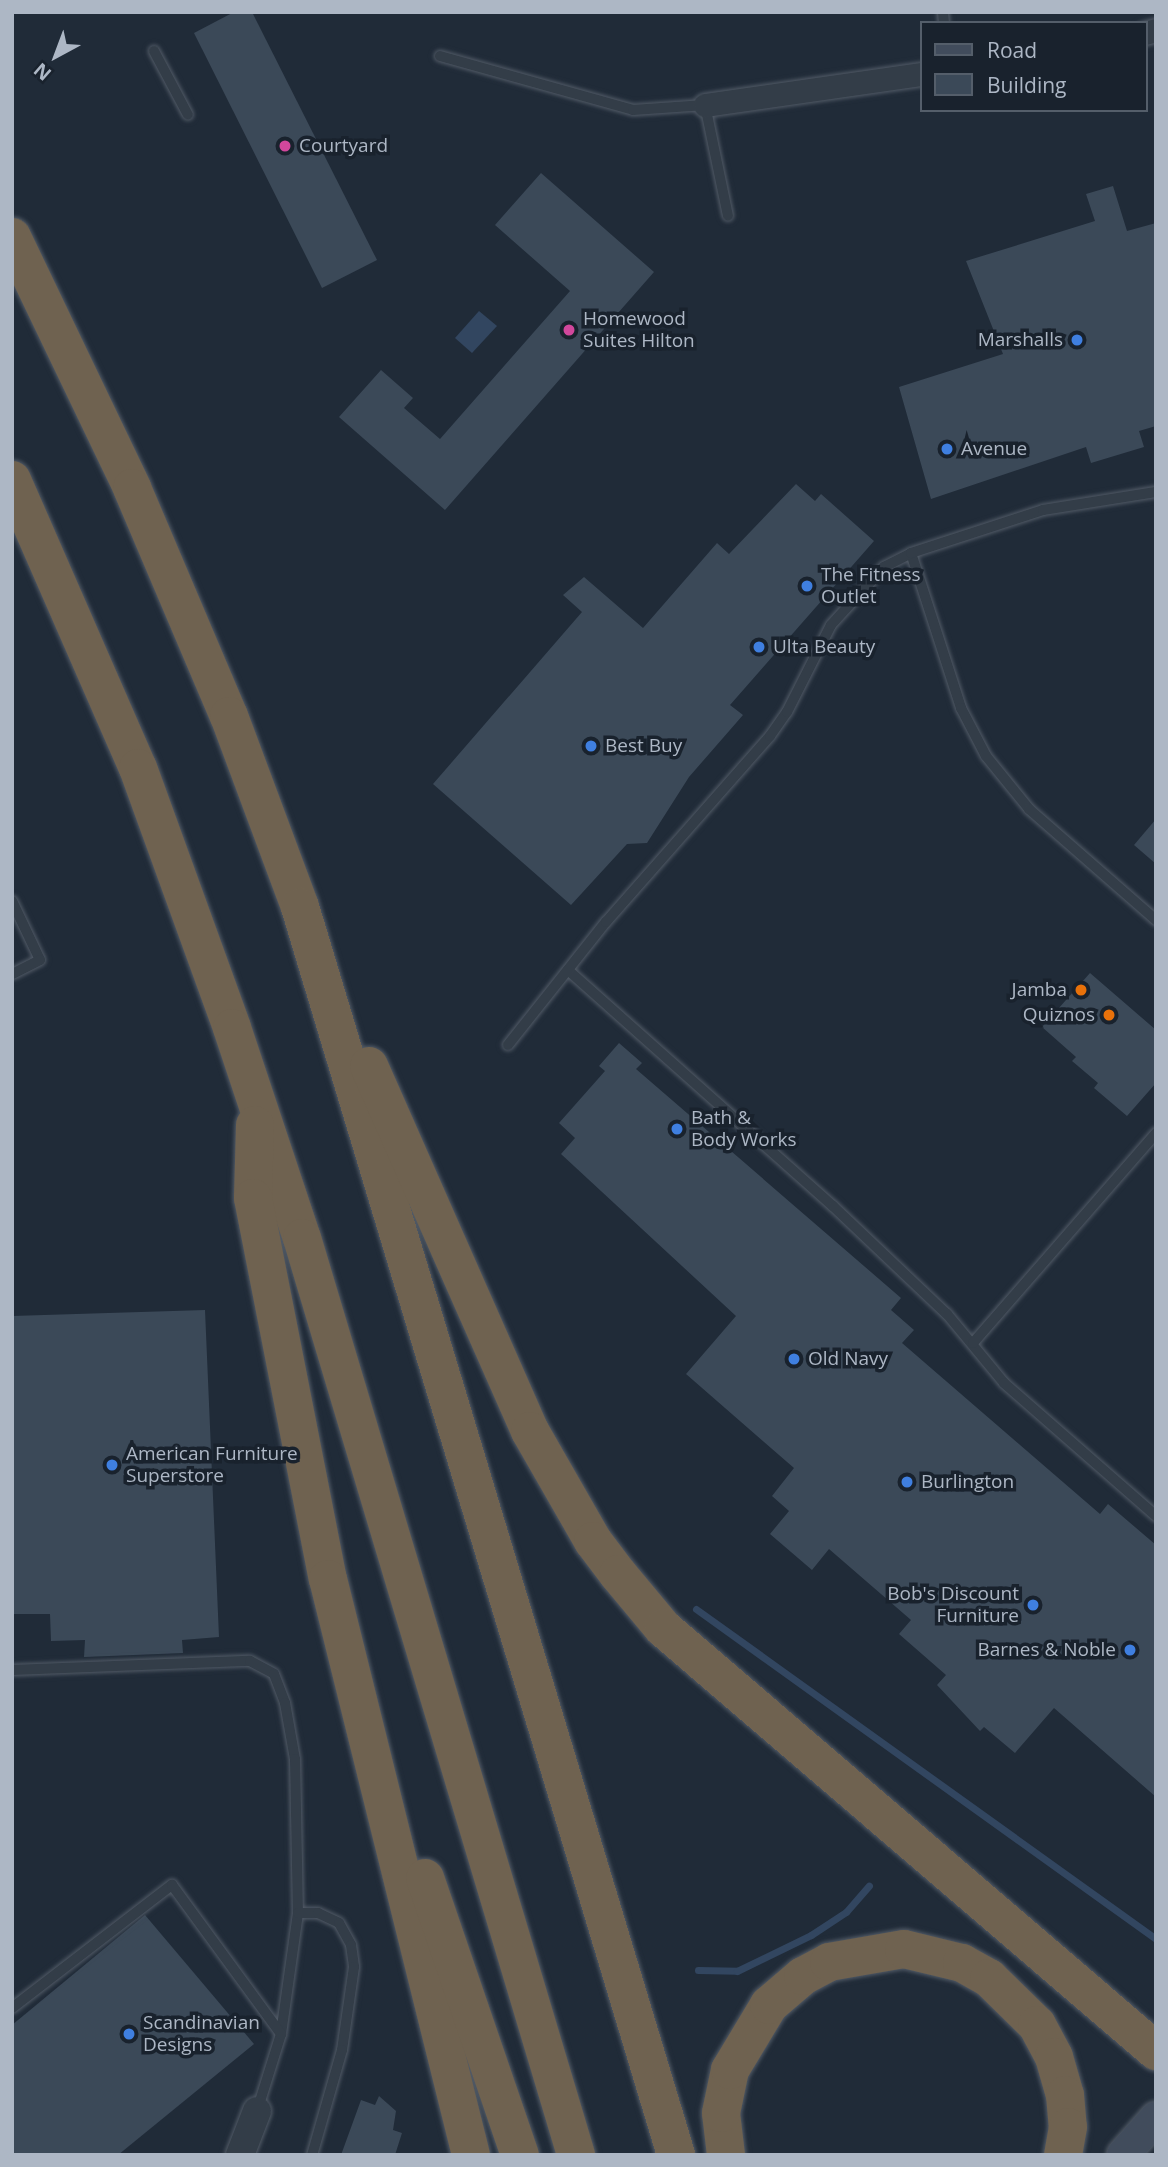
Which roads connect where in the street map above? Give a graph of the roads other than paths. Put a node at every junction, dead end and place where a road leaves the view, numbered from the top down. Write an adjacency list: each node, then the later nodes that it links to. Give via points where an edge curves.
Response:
1 (154, 51): 5 (lane)
2 (440, 56): 4 (lane, via 633,110)
3 (920, 74): 4 (street)
4 (705, 105): 6 (lane)
5 (188, 115)
6 (728, 216)
7 (12, 237): 13 (highway, via 132,488 213,678)
8 (12, 480): 17 (highway, via 138,768)
9 (1156, 492): 10 (lane, via 1053,507)
10 (911, 553): 12 (lane, via 961,708 986,756 1028,809); 14 (lane, via 884,567 831,625 787,712 769,736)
11 (12, 901): 15 (lane, via 40,960)
12 (1156, 920)
13 (309, 936): 26 (highway, via 447,1236 530,1431 593,1541 663,1628); 34 (highway)
14 (568, 970): 16 (lane); 19 (lane, via 833,1206)
15 (12, 974)
16 (508, 1045)
17 (256, 1102): 22 (highway, via 253,1198 328,1579); 33 (highway, via 302,1238)
18 (1156, 1133): 19 (lane)
19 (973, 1343): 20 (lane, via 1010,1388)
20 (1156, 1516)
21 (12, 1670): 23 (lane, via 250,1661 264,1665 281,1688 295,1759)
22 (367, 1741): 31 (highway); 32 (highway, via 414,1845)
23 (298, 1913): 25 (lane); 30 (lane, via 318,1913 339,1923 351,1945 354,1967 342,2050)
24 (12, 2008): 25 (lane, via 172,1885)
25 (281, 2034): 27 (lane)
26 (1156, 2051)
27 (257, 2110): 29 (street)
28 (1156, 2118): 37 (main road)
29 (240, 2155)
30 (312, 2155)
31 (471, 2155)
32 (520, 2155)
33 (576, 2155)
34 (676, 2155)
35 (726, 2155): 36 (highway, via 721,2113 727,2080 738,2050 769,2004 829,1962 904,1949 962,1963 989,1978 1037,2025 1054,2057 1065,2095 1068,2127)
36 (1063, 2155)
37 (1123, 2155)

